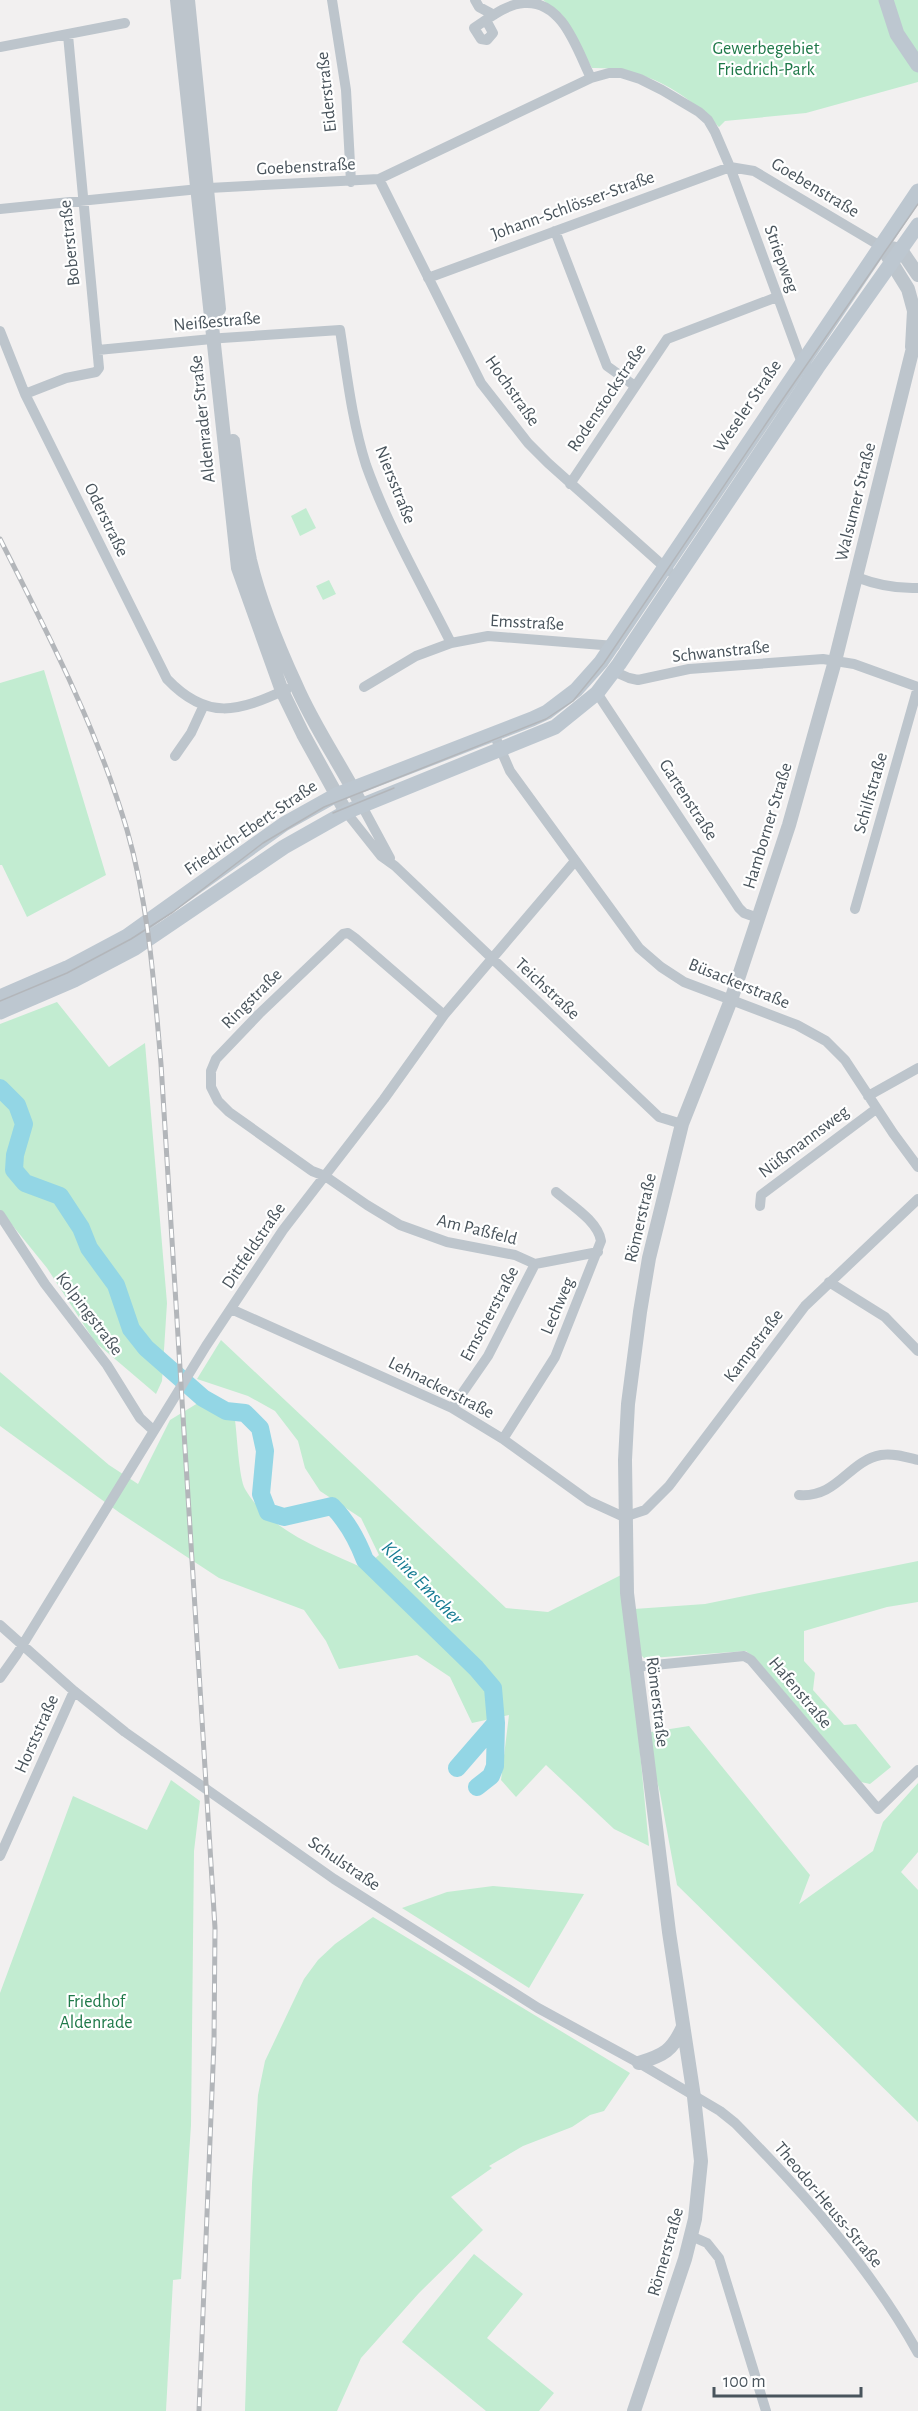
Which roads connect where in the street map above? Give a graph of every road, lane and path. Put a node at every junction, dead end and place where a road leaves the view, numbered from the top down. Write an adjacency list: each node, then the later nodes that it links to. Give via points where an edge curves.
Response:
1 (177, 0): 14 (street, Aldenrader Straße)
2 (188, 0): 14 (street, Aldenrader Straße)
3 (332, 0): 13 (street, Eiderstraße, via 346,90)
4 (475, 0): 10 (street, via 490,18 525,2 557,14)
5 (886, 0): 9 (main road, via 897,34)
6 (125, 23): 7 (street)
7 (68, 35): 8 (street); 16 (street, Boberstraße)
8 (0, 47)
9 (918, 65)
10 (591, 78): 11 (street, Goebenstraße, via 621,73 640,79 699,112 715,132); 12 (street, Goebenstraße)
11 (730, 167): 19 (street, Johann-Schlösser-Straße); 20 (street, Goebenstraße, via 754,171); 25 (street, Striepweg)
12 (379, 179): 13 (street, Goebenstraße); 24 (street, Hochstraße)
13 (351, 182): 14 (street, Goebenstraße)
14 (203, 189): 16 (street, Goebenstraße); 28 (street, Aldenrader Straße)
15 (918, 191): 20 (main road, Weseler Straße)
16 (82, 202): 17 (street, Goebenstraße); 30 (street, Boberstraße)
17 (0, 209)
18 (918, 225): 21 (main road, Weseler Straße)
19 (555, 231): 24 (street, Johann-Schlösser-Straße); 33 (street, via 607,366)
20 (882, 247): 21 (street); 22 (street, Walsumer Straße); 32 (main road, Weseler Straße)
21 (901, 250): 22 (main road, Weseler Straße); 23 (street)
22 (891, 264): 31 (street, Walsumer Straße, via 908,289 914,311); 38 (main road, Weseler Straße)
23 (918, 275)
24 (428, 278): 35 (street, Hochstraße, via 481,383 528,443)
25 (777, 297): 32 (street, Striepweg); 33 (street, Rodenstockstraße, via 667,339)
26 (340, 330): 28 (street, Neißestraße); 40 (street, Niersstraße, via 355,425 366,464 383,508)
27 (0, 331): 34 (street, Oderstraße)
28 (217, 338): 30 (street, Neißestraße); 44 (street, Aldenrader Straße, via 251,562); 47 (street, Aldenrader Straße, via 238,568)
29 (918, 338): 31 (street, Walsumer Straße)
30 (98, 350): 34 (street, Boberstraße, via 96,372 66,378)
31 (912, 352): 37 (street, Walsumer Straße)
32 (802, 363): 36 (main road, Weseler Straße)
33 (635, 386): 35 (street, Rodenstockstraße)
34 (24, 394): 49 (street, Oderstraße, via 167,679)
35 (570, 484): 36 (street, Hochstraße)
36 (663, 567): 38 (street, Hochstraße); 41 (main road, Weseler Straße)
37 (856, 576): 39 (street, via 900,589); 42 (street, Walsumer Straße)
38 (677, 577): 41 (main road, Weseler Straße)
39 (918, 588)
40 (451, 643): 41 (street, Emsstraße, via 488,636); 45 (street, Emsstraße, via 416,656)
41 (619, 649): 43 (main road, Weseler Straße); 50 (main road, Friedrich-Ebert-Straße, via 561,702)
42 (835, 661): 43 (street, Schwanstraße, via 689,669 638,680); 46 (street, Schwanstraße); 60 (street, Hamborner Straße, via 789,825)
43 (613, 671): 48 (main road, Friedrich-Ebert-Straße)
44 (296, 685): 47 (street); 53 (street, Aldenrader Straße)
45 (364, 687)
46 (918, 687): 59 (street, Schilfstraße)
47 (282, 691): 49 (street, via 240,706); 54 (street, Aldenrader Straße)
48 (597, 693): 51 (main road, Friedrich-Ebert-Straße, via 555,727); 60 (street, Gartenstraße, via 739,908)
49 (203, 706): 52 (street)
50 (494, 734): 51 (street, Büsackerstraße); 53 (main road, Friedrich-Ebert-Straße)
51 (501, 751): 55 (main road, Friedrich-Ebert-Straße); 57 (street, Büsackerstraße, via 510,771)
52 (175, 756)
53 (352, 788): 54 (main road, Friedrich-Ebert-Straße); 55 (street, Aldenrader Straße)
54 (336, 795): 56 (street, Aldenrader Straße); 62 (main road, Friedrich-Ebert-Straße, via 284,824 127,936)
55 (362, 806): 56 (main road, Friedrich-Ebert-Straße); 58 (street, Teichstraße)
56 (346, 812): 58 (street, Teichstraße, via 381,856); 64 (main road, Friedrich-Ebert-Straße, via 284,847 135,948)
57 (574, 861): 61 (street, Dittfeldstraße); 63 (street, Büsackerstraße, via 639,948 684,982)
58 (395, 866): 61 (street, Teichstraße)
59 (855, 909)
60 (758, 918): 63 (street, Hamborner Straße)
61 (492, 959): 65 (street, Dittfeldstraße); 69 (street, Teichstraße, via 659,1117)
62 (0, 997)
63 (731, 1000): 67 (street, Büsackerstraße, via 797,1025 826,1041 845,1060); 69 (street, Römerstraße)
64 (0, 1012)
65 (444, 1016): 71 (street, Dittfeldstraße); 71 (street, Ringstraße, via 348,933 216,1059 211,1088 218,1101 261,1136)
66 (918, 1068): 67 (street)
67 (868, 1096): 68 (street, Büsackerstraße)
68 (876, 1109): 70 (street, Büsackerstraße); 74 (street, Nüßmannsweg, via 762,1195)
69 (682, 1124): 86 (street, Römerstraße, via 640,1312 628,1404)
70 (918, 1167)
71 (325, 1176): 77 (street, Am Paßfeld, via 400,1225 447,1242 515,1255); 79 (street, Dittfeldstraße, via 283,1230)
72 (556, 1192): 76 (street, via 599,1232)
73 (918, 1199): 78 (street, Kampstraße)
74 (760, 1206)
75 (0, 1215): 82 (street, Kolpingstraße, via 140,1418)
76 (598, 1252): 77 (street, Am Paßfeld); 83 (street, Lechweg, via 555,1357)
77 (535, 1264): 81 (street, Emscherstraße, via 488,1356)
78 (829, 1281): 80 (street, via 885,1317); 86 (street, Kampstraße, via 805,1306 669,1486 645,1510)
79 (231, 1309): 81 (street, Lehnackerstraße); 82 (street, Dittfeldstraße)
80 (918, 1351)
81 (452, 1408): 83 (street, Lehnackerstraße)
82 (153, 1430): 88 (street, Dittfeldstraße)
83 (503, 1439): 86 (street, Lehnackerstraße, via 589,1501)
84 (918, 1460): 85 (street, via 895,1455 871,1458 824,1491 813,1496)
85 (799, 1495)
86 (624, 1517): 89 (street, Römerstraße)
87 (0, 1625): 88 (street, Schulstraße)
88 (22, 1645): 90 (street, Dittfeldstraße); 91 (street, Schulstraße)
89 (635, 1667): 92 (street, Hafenstraße, via 744,1656 751,1660 878,1809); 94 (street, Römerstraße)
90 (0, 1677)
91 (74, 1691): 93 (street, Horststraße); 95 (street, Schulstraße, via 125,1732 334,1879 528,2002)
92 (918, 1770)
93 (0, 1856)
94 (683, 2027): 95 (street, via 669,2051); 96 (street, Römerstraße)
95 (639, 2063): 96 (street, Schulstraße)
96 (694, 2097): 97 (street, Römerstraße, via 701,2161); 98 (street, Theodor-Heuss-Straße, via 735,2123 842,2241)
97 (691, 2236): 99 (street, Römerstraße); 100 (street, via 707,2243 719,2259)
98 (918, 2353)
99 (634, 2411)
100 (766, 2411)

